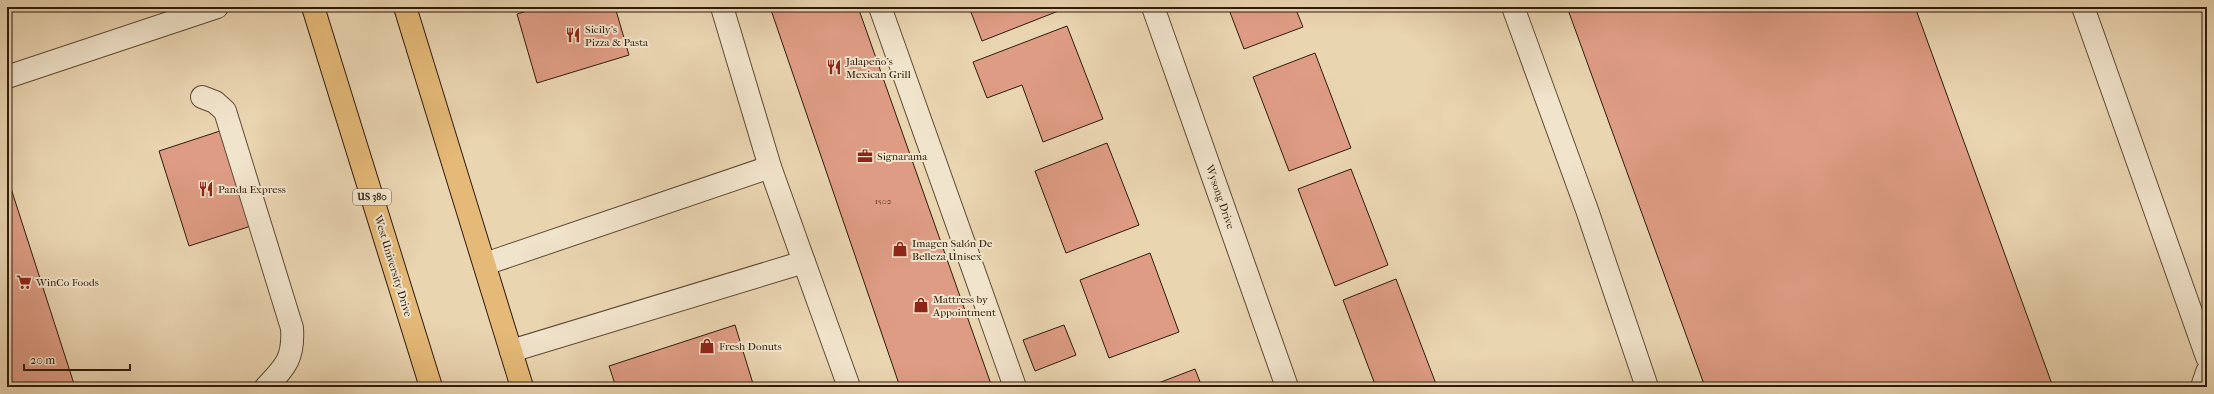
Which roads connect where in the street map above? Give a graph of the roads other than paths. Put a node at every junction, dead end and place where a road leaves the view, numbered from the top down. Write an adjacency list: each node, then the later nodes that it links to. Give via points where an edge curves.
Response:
1 (217, 7): 9 (street)
2 (313, 7): 19 (highway, West University Drive / US 380)
3 (405, 7): 14 (highway)
4 (722, 7): 12 (street)
5 (880, 7): 22 (street)
6 (1153, 7): 23 (street, Wysong Drive)
7 (1513, 7): 24 (street, via 1587,210)
8 (2083, 7): 16 (street)
9 (162, 16): 10 (street)
10 (7, 77)
11 (202, 97): 18 (street, via 215,102 225,111 292,328 292,349 288,364)
12 (770, 167): 13 (street); 14 (street)
13 (804, 262): 15 (street); 21 (street)
14 (485, 264): 15 (highway)
15 (511, 351): 20 (highway)
16 (2206, 352)
17 (2207, 372): 25 (street)
18 (266, 387)
19 (431, 387)
20 (522, 387)
21 (849, 387)
22 (1015, 387)
23 (1287, 387)
24 (1647, 387)
25 (2202, 387)

